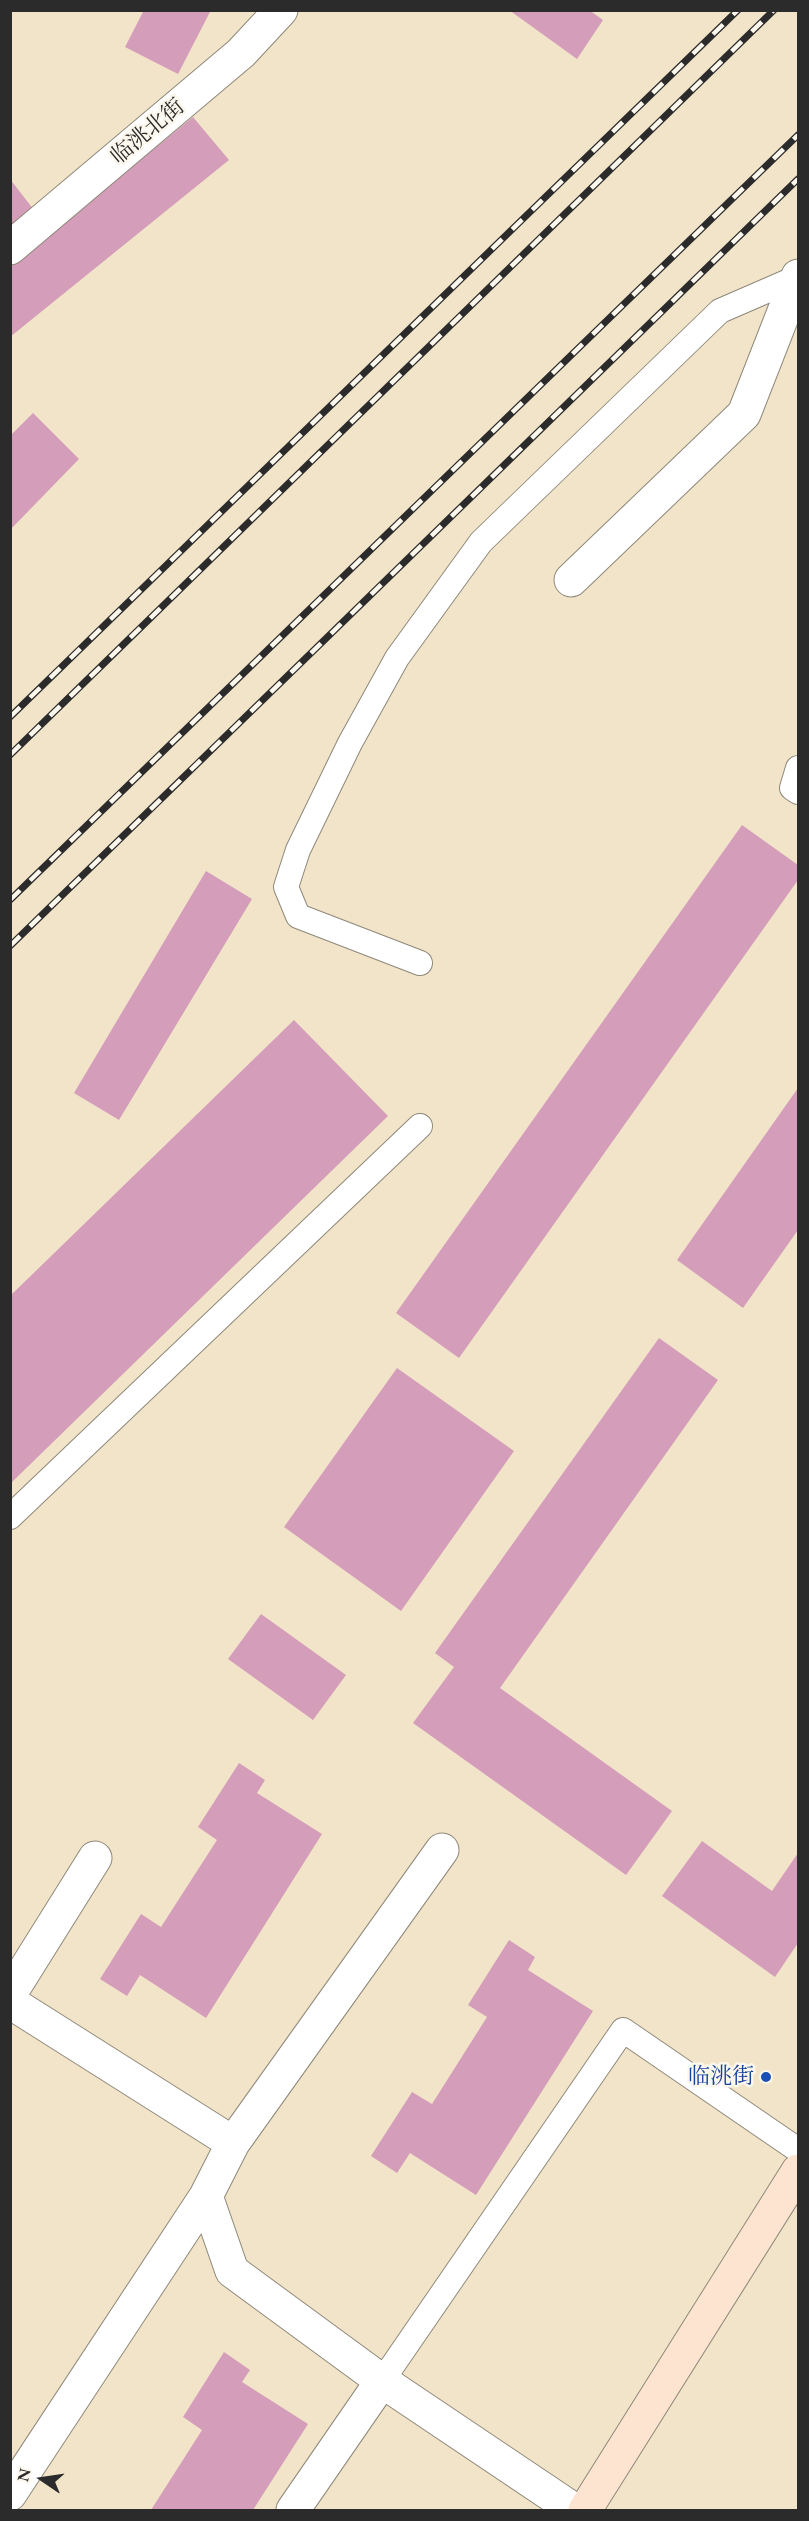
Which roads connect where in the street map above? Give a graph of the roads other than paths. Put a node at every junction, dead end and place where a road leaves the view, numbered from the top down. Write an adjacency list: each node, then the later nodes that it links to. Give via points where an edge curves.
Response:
1 (280, 10): 2 (street, 临洮北街, via 241,53)
2 (10, 248)
3 (797, 277): 4 (street, via 744,414); 7 (lane, via 720,311 481,542 397,658 298,850 286,887 298,916)
4 (571, 580)
5 (798, 768): 6 (lane, via 792,788)
6 (798, 792)
7 (420, 963)
8 (420, 1126): 9 (lane)
9 (10, 1517)
10 (442, 1850): 14 (street)
11 (95, 1858): 12 (street)
12 (10, 1994)
13 (10, 2002): 14 (street)
14 (233, 2143): 17 (street)
15 (798, 2150): 18 (lane, via 623,2030)
16 (798, 2171): 22 (street)
17 (206, 2196): 18 (street, via 231,2271); 19 (street)
18 (382, 2380): 20 (street); 21 (street)
19 (10, 2494)
20 (293, 2511)
21 (574, 2511)
22 (585, 2511)

